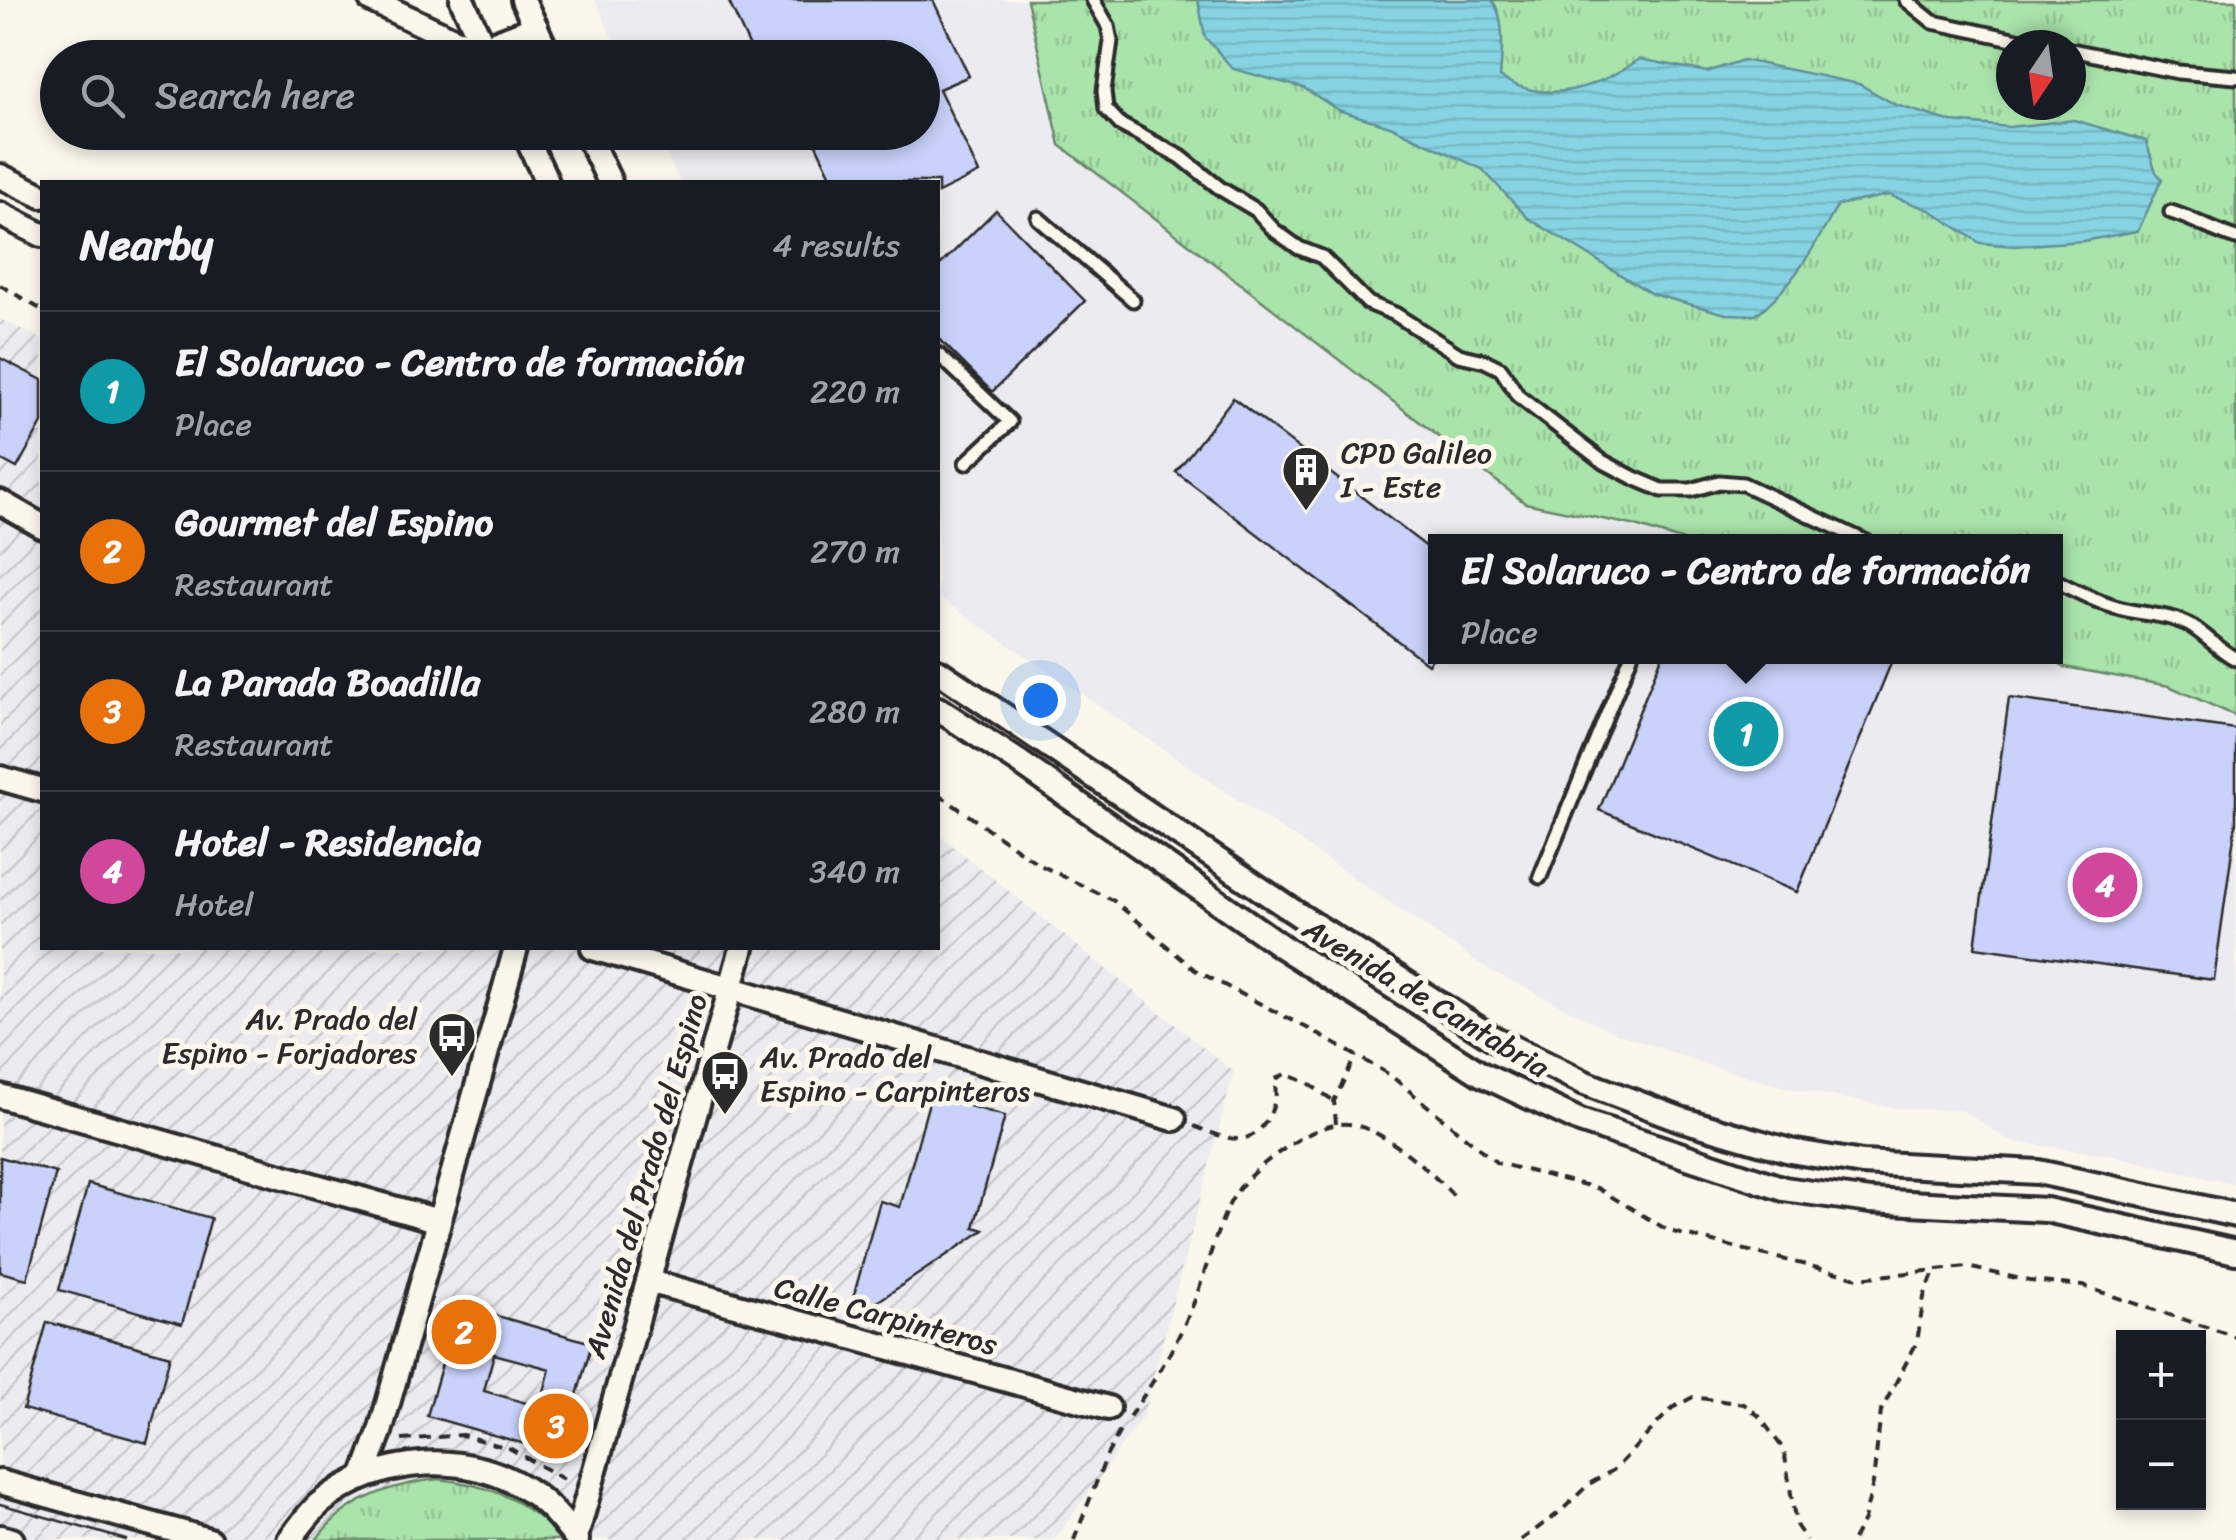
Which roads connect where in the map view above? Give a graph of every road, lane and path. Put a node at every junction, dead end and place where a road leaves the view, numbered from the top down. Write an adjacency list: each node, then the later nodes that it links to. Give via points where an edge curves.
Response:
1 (371, 0): 8 (street)
2 (462, 0): 9 (street)
3 (524, 0): 6 (street)
4 (1092, 0): 32 (lane, via 1112,41 1106,110 1322,258 1368,304 1501,369 1518,396 1634,478 1662,490 1743,484)
5 (1906, 0): 7 (lane, via 1934,22)
6 (536, 27): 10 (street); 11 (street)
7 (1996, 35)
8 (455, 40)
9 (480, 40)
10 (510, 40)
11 (542, 40)
12 (2086, 53): 13 (lane)
13 (2236, 78)
14 (533, 150): 17 (street)
15 (595, 150): 18 (street)
16 (0, 176): 19 (street)
17 (547, 180)
18 (609, 180)
19 (40, 195)
20 (2171, 212): 24 (lane)
21 (0, 214): 23 (street)
22 (1038, 218): 26 (lane)
23 (40, 234)
24 (2236, 238)
25 (0, 285): 27 (path)
26 (1132, 300)
27 (40, 309)
28 (940, 356): 29 (lane, via 1010,422)
29 (966, 464)
30 (0, 502): 31 (street)
31 (40, 525)
32 (1850, 534)
33 (2063, 584): 34 (lane, via 2125,610 2191,626)
34 (2236, 659)
35 (1628, 664): 40 (lane)
36 (940, 671): 51 (street, Avenida de Cantabria, via 1492,1038 1586,1083 1790,1151 1862,1163 2038,1172)
37 (940, 710): 53 (street, Avenida de Cantabria, via 1297,957 1481,1074 1580,1121 1784,1188 2046,1210)
38 (0, 778): 39 (street)
39 (40, 789)
40 (1540, 877)
41 (515, 950): 52 (street)
42 (601, 950): 44 (street)
43 (741, 950): 44 (street, Avenida del Prado del Espino)
44 (731, 986): 48 (street); 55 (street, Avenida del Prado del Espino)
45 (1356, 1056): 47 (path)
46 (0, 1096): 52 (street)
47 (1334, 1101): 48 (path, via 1284,1074 1274,1080 1278,1096 1266,1124 1250,1138 1228,1140); 49 (path)
48 (1174, 1119)
49 (1336, 1124): 50 (path, via 1384,1139); 64 (path, via 1265,1162 1233,1196 1164,1368 1120,1429)
50 (1454, 1196)
51 (2236, 1216)
52 (439, 1221): 57 (street)
53 (2236, 1252)
54 (1935, 1270): 67 (path, via 1917,1342 1881,1411 1873,1483)
55 (648, 1281): 56 (street, Calle Carpinteros); 60 (street, Avenida del Prado del Espino)
56 (1108, 1408)
57 (364, 1476): 60 (street, via 422,1462 481,1468 535,1495); 63 (street, via 317,1505)
58 (0, 1482): 62 (street)
59 (0, 1536): 61 (street)
60 (577, 1539)
61 (12, 1540)
62 (209, 1540)
63 (289, 1540)
64 (1074, 1540)
65 (1521, 1540): 66 (path, via 1615,1468 1672,1408 1693,1396 1744,1404 1758,1416 1784,1450 1796,1525)
66 (1806, 1540)
67 (1854, 1540)

